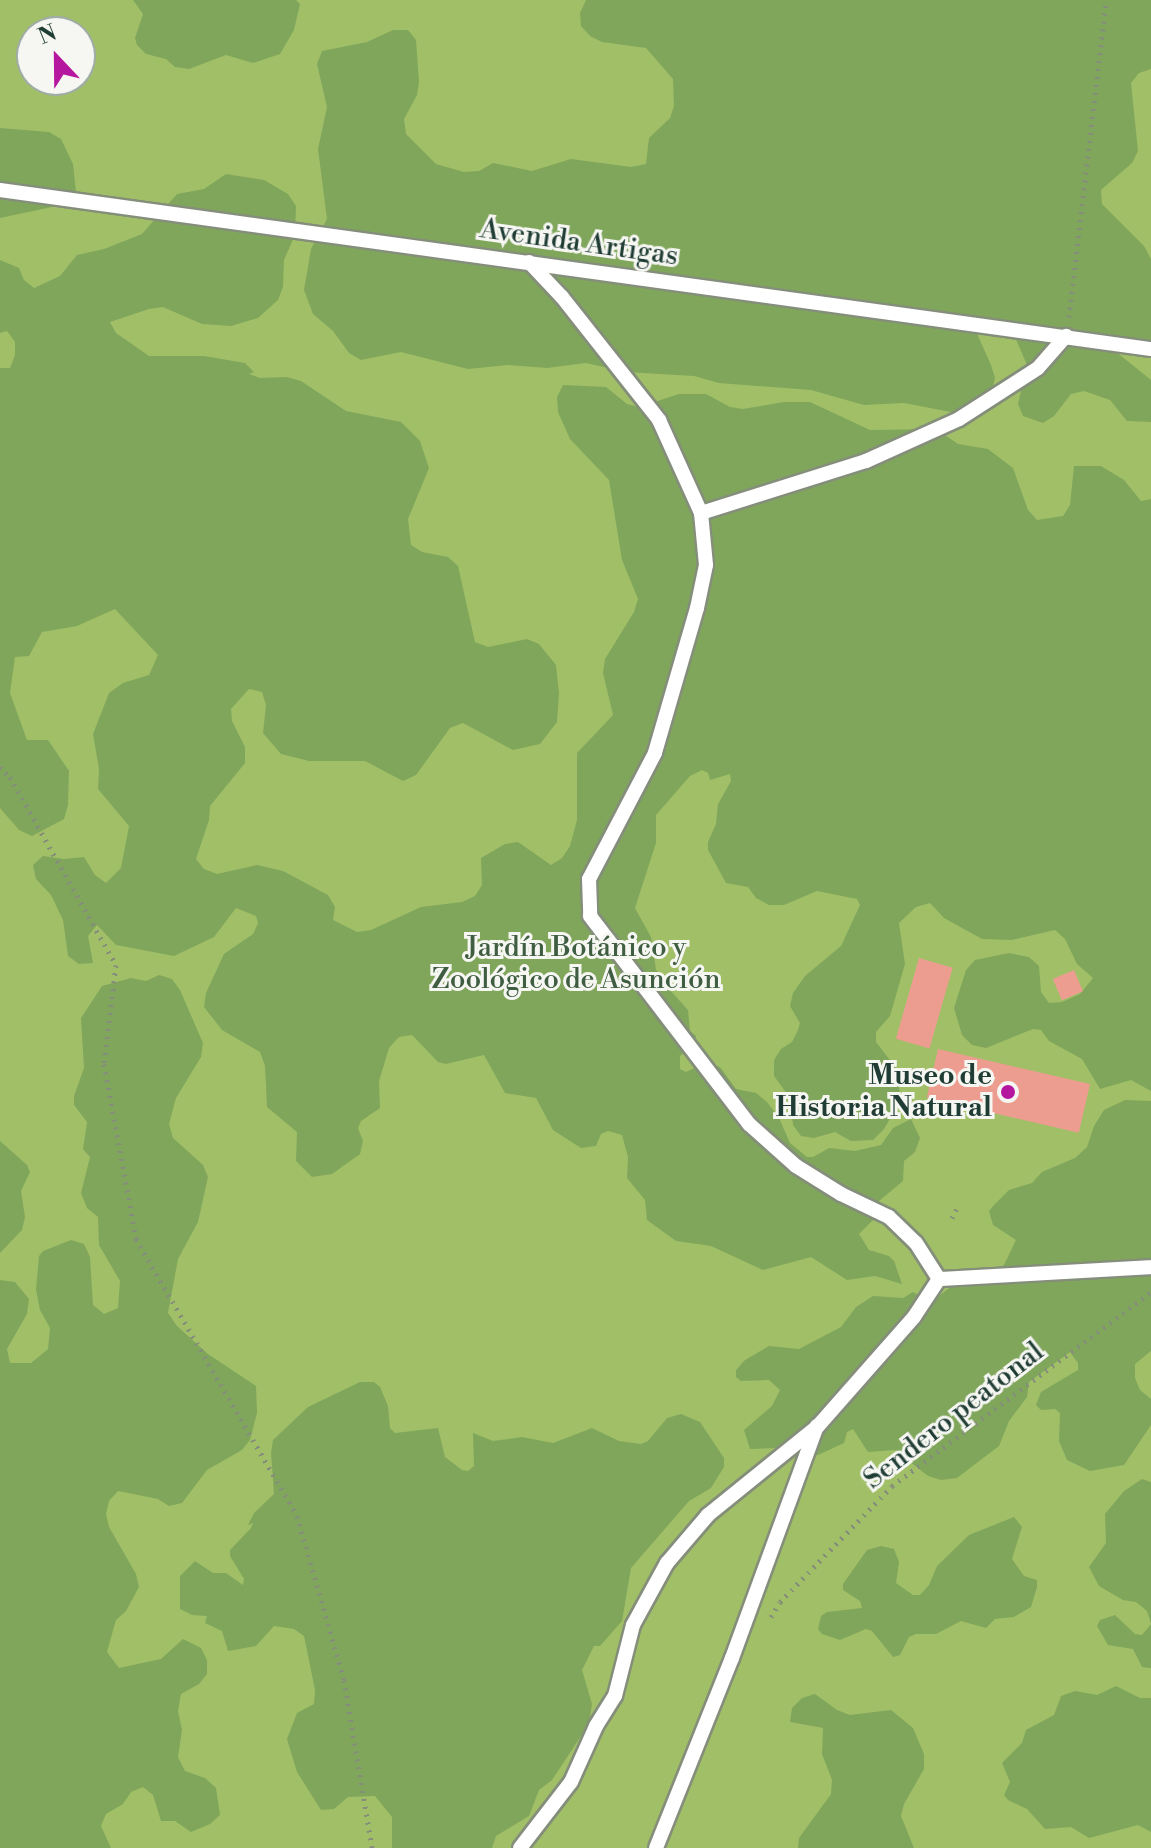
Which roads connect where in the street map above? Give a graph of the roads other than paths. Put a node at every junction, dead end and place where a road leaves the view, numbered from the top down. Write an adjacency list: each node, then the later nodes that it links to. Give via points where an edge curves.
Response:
1 (0, 190): 2 (lane, Avenida Artigas)
2 (529, 262): 3 (lane, Avenida Artigas); 5 (lane, via 659,420)
3 (1066, 336): 4 (lane, Avenida Artigas); 5 (lane, via 1038,368 959,419 866,461)
4 (1151, 349)
5 (701, 513): 7 (lane, via 706,565 697,608 655,753 589,879 590,916 749,1124 796,1166 889,1217 916,1243)
6 (1151, 1267): 7 (lane)
7 (939, 1279): 8 (lane, via 914,1317)
8 (818, 1426): 9 (lane, via 708,1515 667,1563 633,1625 615,1696 571,1782); 10 (lane)
9 (520, 1848)
10 (656, 1848)

